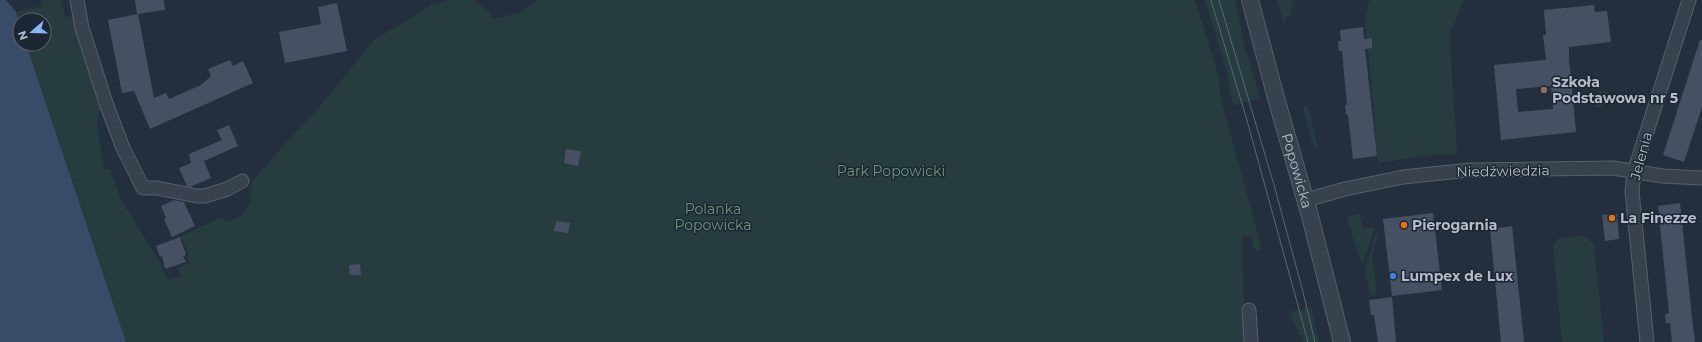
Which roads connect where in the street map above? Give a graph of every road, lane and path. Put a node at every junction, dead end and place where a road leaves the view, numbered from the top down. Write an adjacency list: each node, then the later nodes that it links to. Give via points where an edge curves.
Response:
1 (77, 0): 6 (street, via 82,28 107,106 123,148 143,188 157,188 197,196 228,189)
2 (1250, 0): 7 (street, Popowicka)
3 (1689, 0): 4 (street, Jelenia)
4 (1634, 172): 5 (street, Niedźwiedzia); 7 (street, Niedźwiedzia, via 1613,168 1441,172 1376,182); 11 (street, Jelenia, via 1632,191)
5 (1702, 178)
6 (242, 180)
7 (1306, 200): 10 (street, Popowicka)
8 (1249, 310): 9 (street)
9 (1251, 342)
10 (1342, 342)
11 (1647, 342)

